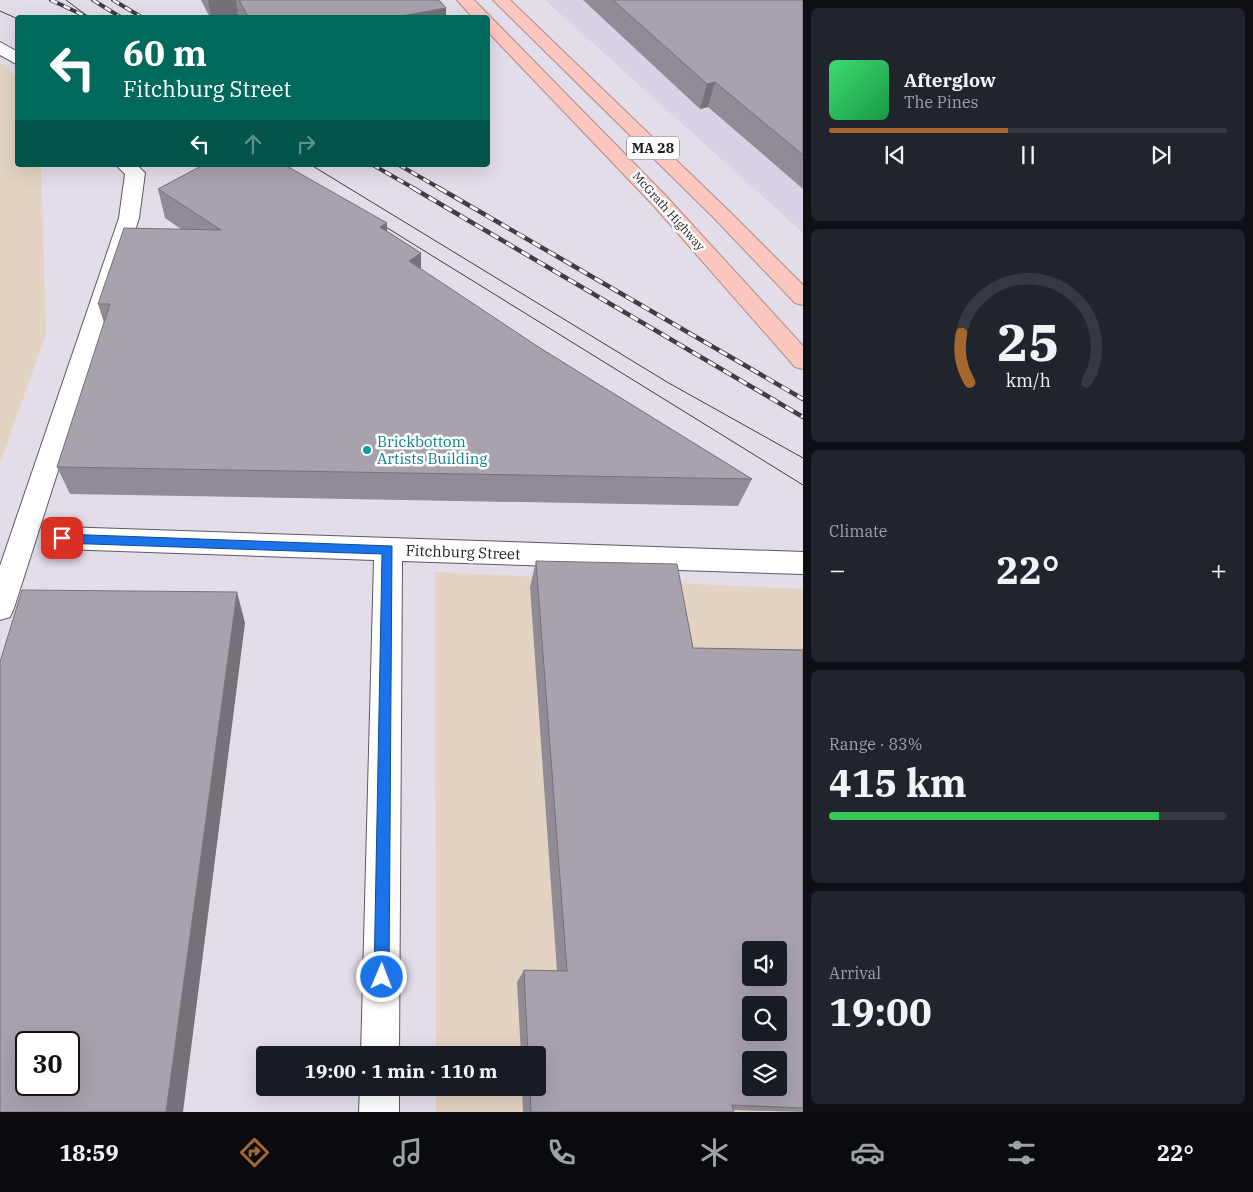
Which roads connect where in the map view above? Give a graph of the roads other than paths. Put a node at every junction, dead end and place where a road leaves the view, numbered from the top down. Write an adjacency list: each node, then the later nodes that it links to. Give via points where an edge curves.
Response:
1 (465, 0): 3 (highway)
2 (501, 0): 8 (highway, MA 28)
3 (479, 15)
4 (490, 25): 9 (highway, McGrath Highway / MA 28, via 633,172)
5 (0, 47): 6 (street)
6 (15, 58)
7 (128, 167): 13 (street, via 135,173 129,218)
8 (803, 298)
9 (803, 361)
10 (62, 538): 11 (street, Fitchburg Street)
11 (388, 549): 12 (street, Fitchburg Street); 14 (street)
12 (803, 563)
13 (0, 608)
14 (380, 1046)
15 (380, 1096): 16 (street)
16 (379, 1112)

